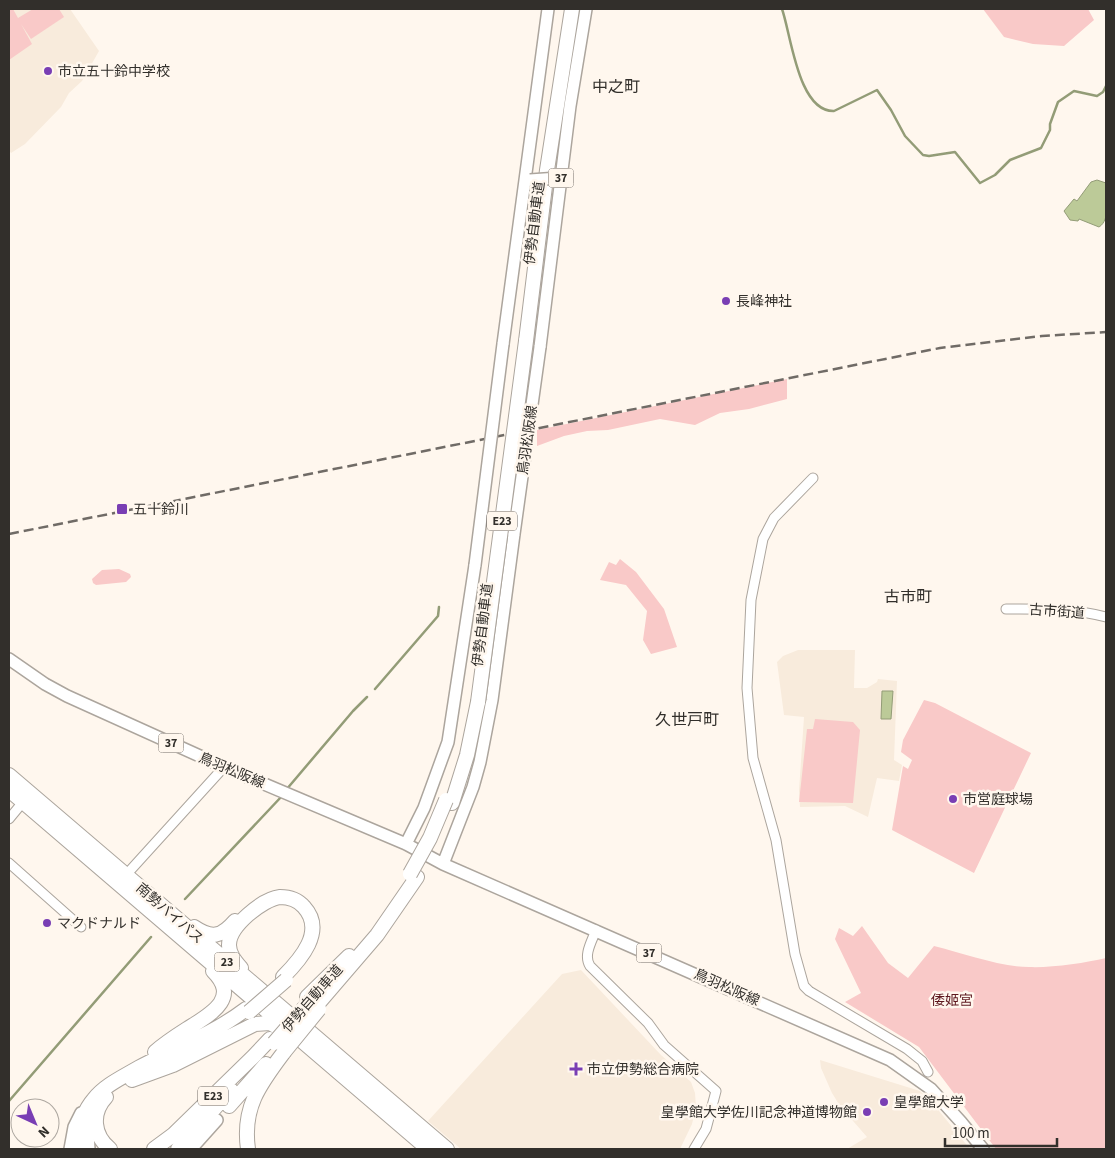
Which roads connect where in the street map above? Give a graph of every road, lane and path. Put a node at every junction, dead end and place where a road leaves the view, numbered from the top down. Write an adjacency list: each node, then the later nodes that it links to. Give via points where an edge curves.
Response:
1 (548, 9): 6 (main road)
2 (564, 9): 7 (highway, 伊勢自動車道 / E23, via 540,169)
3 (572, 9): 7 (highway, 伊勢自動車道 / E23)
4 (586, 9): 5 (main road, 鳥羽松阪線 / 37)
5 (559, 178): 6 (main road, bridge); 19 (main road, 鳥羽松阪線 / 37, bridge, via 540,347 492,700 473,787)
6 (523, 180): 17 (main road, bridge, via 522,215 448,742 427,801)
7 (522, 341): 21 (highway, 伊勢自動車道 / E23, bridge, via 474,701 449,802)
8 (813, 478): 31 (street, via 774,518 763,539 751,600 748,661 753,758 776,840 795,954 804,986 907,1049 922,1061)
9 (1006, 609): 10 (street, 古市街道, via 1064,610)
10 (1106, 617)
11 (9, 659): 12 (main road, 鳥羽松阪線 / 37, via 67,696)
12 (224, 766): 17 (main road, 鳥羽松阪線 / 37); 20 (street)
13 (9, 775): 20 (highway, 南勢バイパス / 23)
14 (9, 790): 15 (highway, 南勢バイパス / 23)
15 (23, 802): 16 (street); 23 (highway, 南勢バイパス / 23)
16 (9, 819)
17 (406, 844): 19 (main road, 鳥羽松阪線 / 37)
18 (9, 863): 24 (street)
19 (443, 864): 25 (main road, 鳥羽松阪線 / 37)
20 (126, 875): 22 (highway, 南勢バイパス / 23)
21 (414, 876): 27 (highway, 伊勢自動車道 / E23); 27 (highway, 伊勢自動車道 / E23, via 384,927 343,975)
22 (160, 904): 26 (highway, via 201,932 217,935 226,931 262,896 287,891 298,895 315,912 318,930 312,949); 28 (highway, 南勢バイパス / 23)
23 (159, 919): 30 (highway, 南勢バイパス / 23); 32 (highway, via 218,976 224,996 215,1010 174,1037)
24 (81, 927)
25 (596, 930): 45 (street, via 587,954 590,966 648,1023 664,1045 716,1092 706,1129); 46 (main road, 鳥羽松阪線 / 37, via 890,1060 931,1089)
26 (284, 978): 28 (highway, via 303,954 312,931 310,915 303,906 286,897 263,902 253,910 231,935 229,944 232,956 243,970); 32 (highway, via 248,1011)
27 (313, 1003): 29 (highway, E23)
28 (310, 1033): 44 (highway, 南勢バイパス / 23)
29 (277, 1045): 34 (highway, 伊勢自動車道 / E23); 39 (highway, E23, via 253,1058); 40 (highway, 伊勢自動車道 / E23); 42 (highway, E23, via 253,1099 247,1126)
30 (319, 1054): 32 (highway, via 275,1025 261,1023 173,1065); 43 (highway, 南勢バイパス / 23)
31 (928, 1072)
32 (130, 1077): 33 (highway)
33 (98, 1100): 35 (main road, via 78,1119); 36 (highway, via 88,1108 81,1124); 37 (main road, via 89,1126); 38 (highway, via 96,1128)
34 (217, 1120): 41 (main road)
35 (70, 1149)
36 (81, 1149)
37 (88, 1149)
38 (110, 1149)
39 (154, 1149)
40 (178, 1149)
41 (191, 1149)
42 (248, 1149)
43 (428, 1149)
44 (447, 1149)
45 (694, 1149)
46 (983, 1149)

